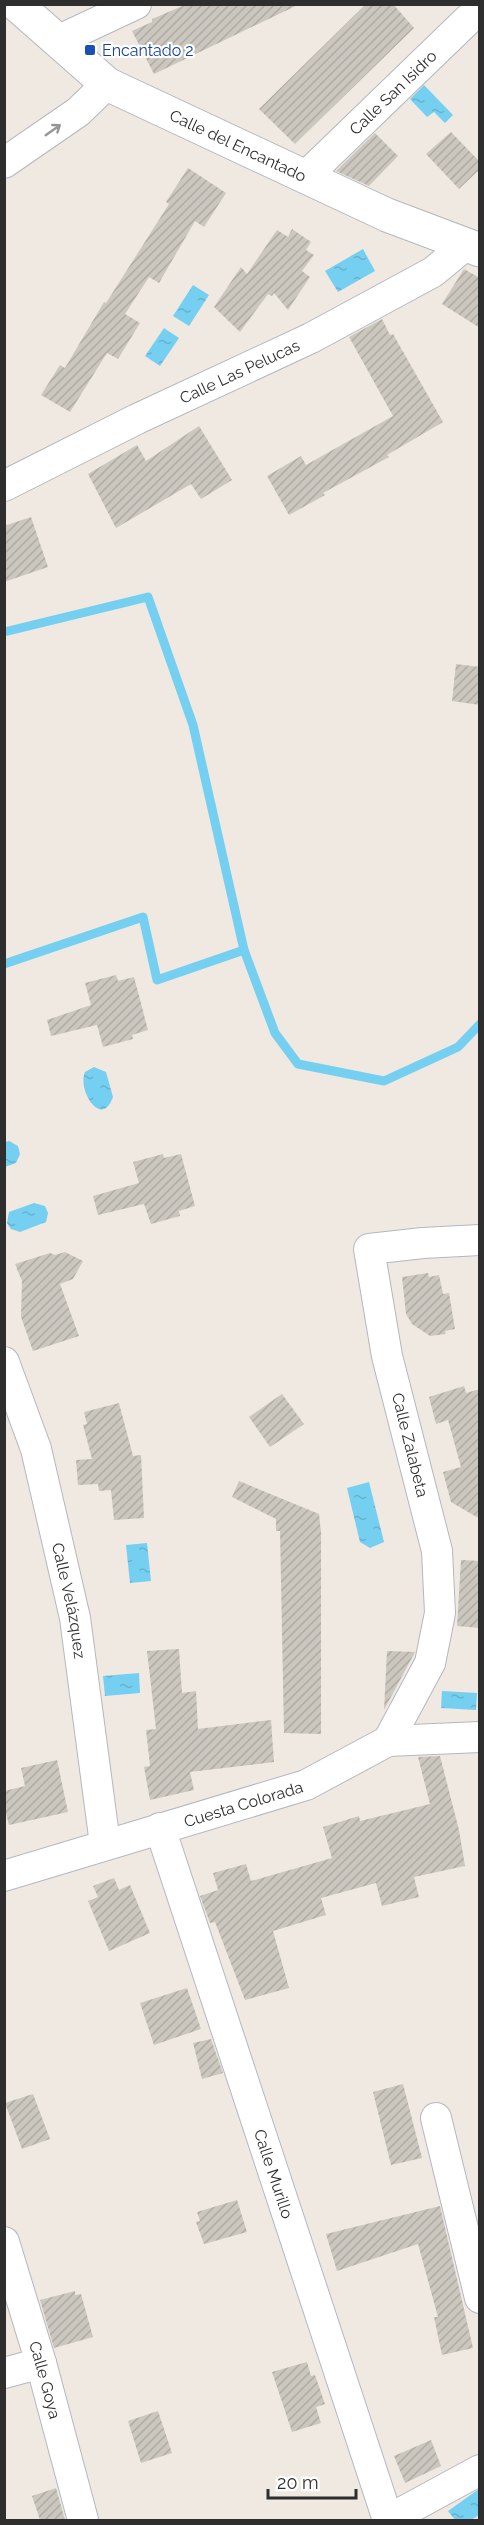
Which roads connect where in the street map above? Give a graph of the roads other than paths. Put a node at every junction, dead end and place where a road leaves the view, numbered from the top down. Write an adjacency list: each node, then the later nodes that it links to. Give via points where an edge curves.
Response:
1 (16, 4): 4 (street, Calle del Encantado)
2 (136, 4): 4 (street)
3 (480, 8): 7 (street, Calle San Isidro)
4 (57, 41): 5 (street, Calle del Encantado)
5 (107, 84): 6 (street, one-way to 5, via 78,112); 7 (street, Calle del Encantado)
6 (4, 163)
7 (305, 177): 8 (street, Calle del Encantado, via 387,215)
8 (473, 247): 9 (street, Calle Las Pelucas, via 311,338)
9 (4, 486)
10 (480, 1240): 13 (street, Calle Zalabeta, via 369,1248 387,1356 437,1551 440,1613 430,1663)
11 (4, 1362): 15 (street, Calle Velázquez, via 36,1449 75,1618)
12 (480, 1737): 13 (street, Cuesta Colorada)
13 (388, 1741): 14 (street, Cuesta Colorada, via 306,1785)
14 (160, 1828): 15 (street, Cuesta Colorada); 24 (street, Calle Murillo)
15 (105, 1844): 16 (street, Cuesta Colorada)
16 (4, 1876)
17 (436, 2118): 19 (street)
18 (4, 2242): 20 (street, Calle Goya)
19 (480, 2298)
20 (41, 2363): 21 (street); 23 (street, Calle Goya)
21 (4, 2373)
22 (480, 2470): 24 (street, Calle Murillo)
23 (83, 2520)
24 (388, 2520)

